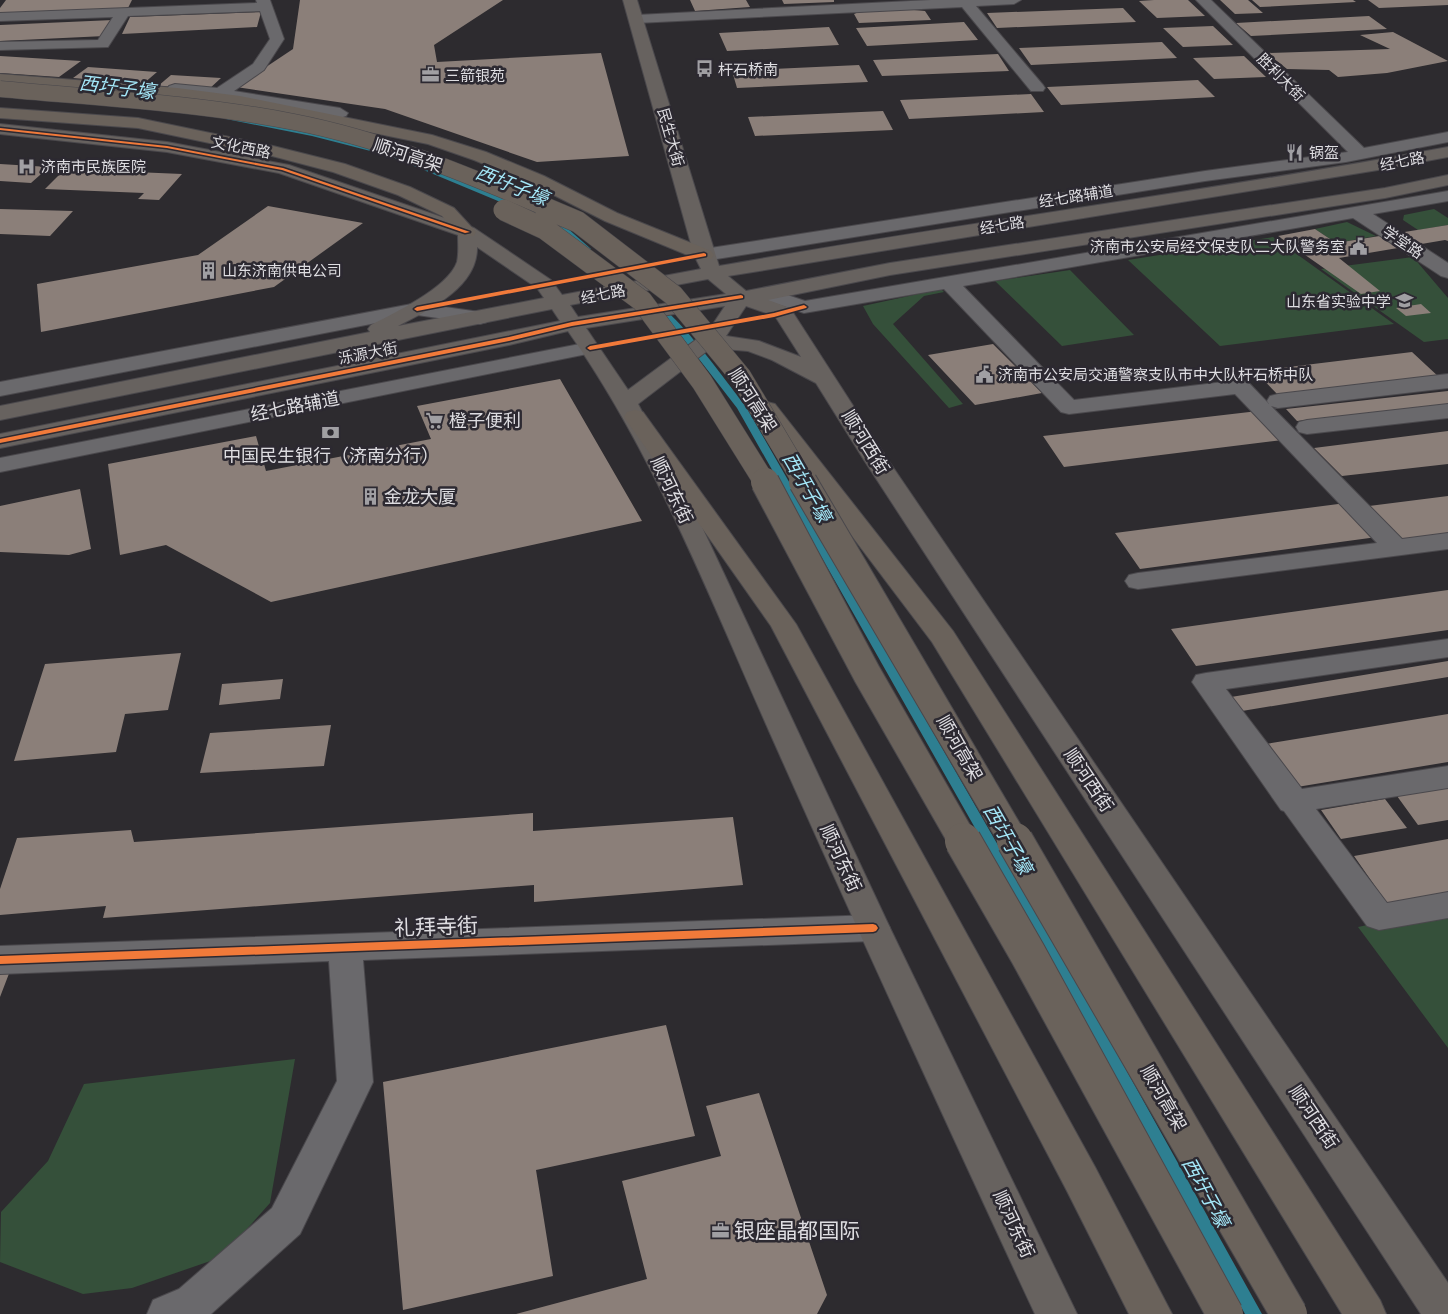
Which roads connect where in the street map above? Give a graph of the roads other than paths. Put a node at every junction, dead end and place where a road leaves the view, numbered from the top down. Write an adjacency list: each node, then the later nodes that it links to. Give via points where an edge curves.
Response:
1 (630, 0): 9 (main road, 民生大街)
2 (1014, 0): 4 (street)
3 (1203, 0): 21 (street, 胜利大街)
4 (965, 1): 6 (street); 12 (street)
5 (265, 4): 7 (street); 14 (street, via 277,39 259,68)
6 (771, 6): 9 (street)
7 (123, 12): 8 (street); 10 (street, via 104,44)
8 (0, 17)
9 (638, 19): 26 (main road, 民生大街)
10 (0, 46)
11 (0, 78): 14 (street); 26 (highway, via 240,101 432,140 538,180)
12 (1037, 88)
13 (0, 89): 38 (highway, 顺河高架, bridge, via 208,108 294,122 392,148 475,178 578,222 673,295)
14 (220, 93): 17 (street)
15 (0, 102): 62 (highway, 顺河高架, bridge, via 96,108 190,119 268,132 369,155 453,187 545,229 642,301 702,382 759,471 867,674 1028,954)
16 (0, 113): 25 (highway, via 138,123 273,151 338,168 404,191 448,212)
17 (340, 113)
18 (0, 128): 25 (main road, 文化西路, via 166,147 283,168)
19 (1448, 137): 21 (street, 经七路辅道)
20 (1448, 152): 26 (main road, 经七路, via 1348,171 887,242)
21 (1360, 154): 26 (street, 经七路辅道, via 1205,176)
22 (1448, 180): 29 (main road, 经七路, via 1385,193 890,269)
23 (1448, 196): 24 (street)
24 (1358, 213): 27 (street, 学堂路); 28 (street)
25 (467, 232): 31 (main road, 顺河东街, via 544,284); 32 (main road, via 466,264 449,286)
26 (708, 264): 30 (main road, 顺河西街); 31 (main road, 经七路, bridge, via 684,278)
27 (1448, 272)
28 (948, 282): 29 (street, via 804,307); 50 (street, via 1068,406 1240,387)
29 (767, 294): 30 (main road, 经七路)
30 (741, 297): 34 (main road, 泺源大街, bridge); 35 (main road, via 726,323); 39 (main road, 顺河西街, via 783,312)
31 (556, 303): 33 (main road, 泺源大街); 34 (main road, 顺河东街)
32 (417, 309): 33 (street); 36 (main road); 41 (street)
33 (480, 318): 36 (main road, 泺源大街)
34 (572, 324): 37 (main road, 顺河东街); 47 (main road, 泺源大街)
35 (705, 342): 39 (main road, via 724,340 788,357); 43 (main road, via 667,370)
36 (352, 343): 45 (main road, 泺源大街)
37 (590, 348): 43 (main road, 顺河东街); 48 (street, 经七路辅道)
38 (741, 377): 63 (highway, 顺河高架, bridge, via 910,661); 64 (highway, bridge, via 943,637)
39 (828, 381): 65 (main road, 顺河西街, via 887,477)
40 (1448, 381): 42 (street)
41 (0, 389)
42 (1278, 401)
43 (630, 409): 56 (main road, 顺河东街, via 683,512); 61 (highway, via 783,624)
44 (1448, 411): 46 (street)
45 (0, 413)
46 (1307, 427)
47 (0, 441)
48 (0, 465)
49 (1448, 541): 50 (street)
50 (1396, 548): 51 (street)
51 (1138, 582)
52 (1448, 648): 54 (street, via 1206,682)
53 (1448, 777): 54 (street)
54 (1292, 802): 55 (street, via 1379,917)
55 (1448, 905)
56 (873, 928): 57 (street, 礼拜寺街); 60 (main road, 顺河东街)
57 (345, 947): 58 (street, 礼拜寺街); 59 (street, via 355,1082 286,1221 194,1303)
58 (0, 960)
59 (168, 1314)
60 (1056, 1314)
61 (1151, 1314)
62 (1224, 1314)
63 (1289, 1314)
64 (1365, 1314)
65 (1445, 1314)

